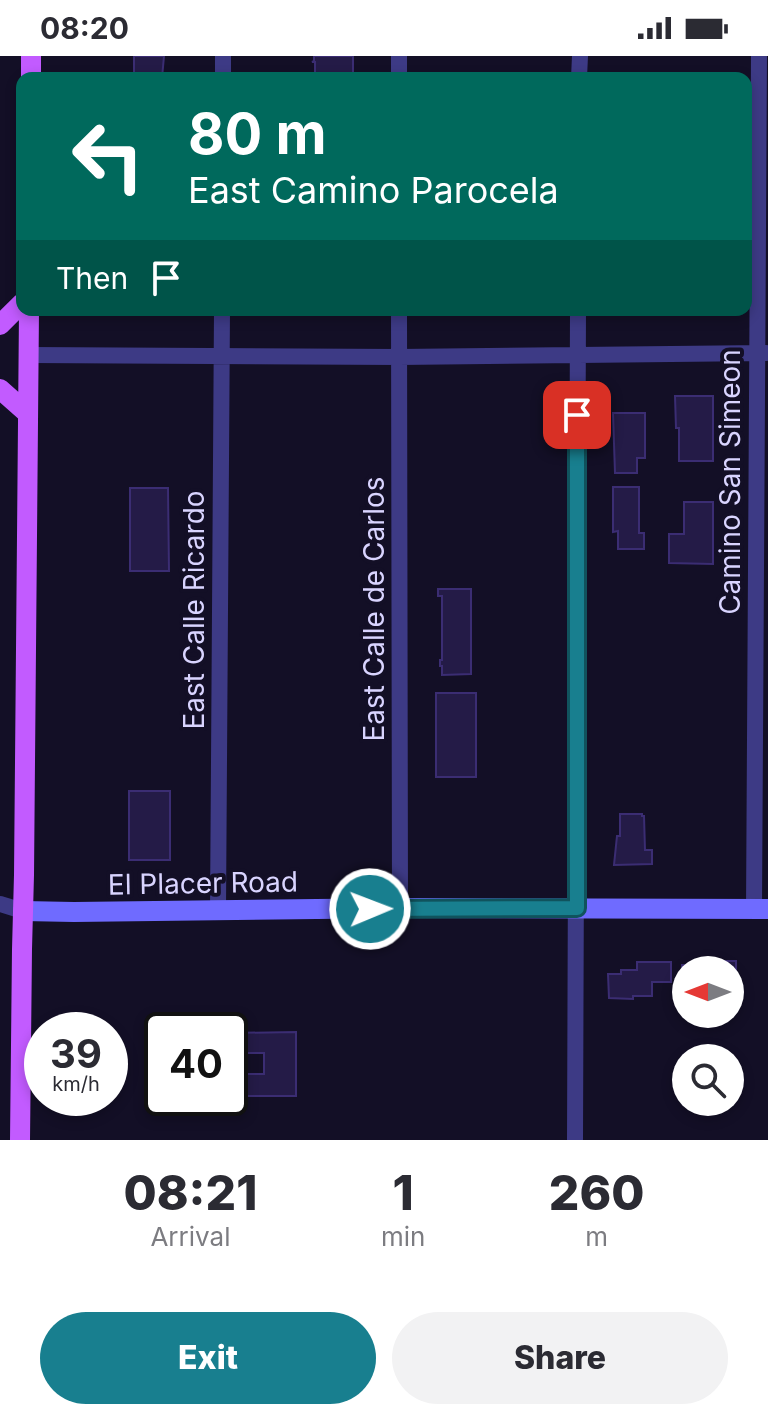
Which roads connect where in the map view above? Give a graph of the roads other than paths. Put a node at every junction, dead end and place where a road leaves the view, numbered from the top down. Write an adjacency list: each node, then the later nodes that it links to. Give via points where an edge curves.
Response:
1 (759, 56): 8 (street, Camino San Simeon)
2 (16, 309): 7 (main road)
3 (29, 316): 10 (main road)
4 (222, 316): 11 (street, East Calle Ricardo)
5 (399, 316): 12 (street, East Calle de Carlos)
6 (578, 316): 9 (street)
7 (0, 325)
8 (762, 353): 9 (street); 18 (street, Camino San Simeon)
9 (577, 354): 12 (street); 17 (street)
10 (29, 355): 11 (street); 14 (main road)
11 (221, 356): 12 (street); 20 (street, East Calle Ricardo)
12 (399, 357): 16 (street, East Calle de Carlos)
13 (0, 389): 14 (main road)
14 (27, 413): 19 (main road)
15 (0, 904): 19 (street, El Placer Road)
16 (400, 908): 17 (street, El Placer Road); 20 (street, El Placer Road)
17 (577, 908): 18 (street, El Placer Road); 23 (street)
18 (761, 909)
19 (23, 911): 20 (street, El Placer Road); 21 (street, El Placer Road); 22 (main road)
20 (218, 911)
21 (0, 917)
22 (20, 1140)
23 (575, 1140)

